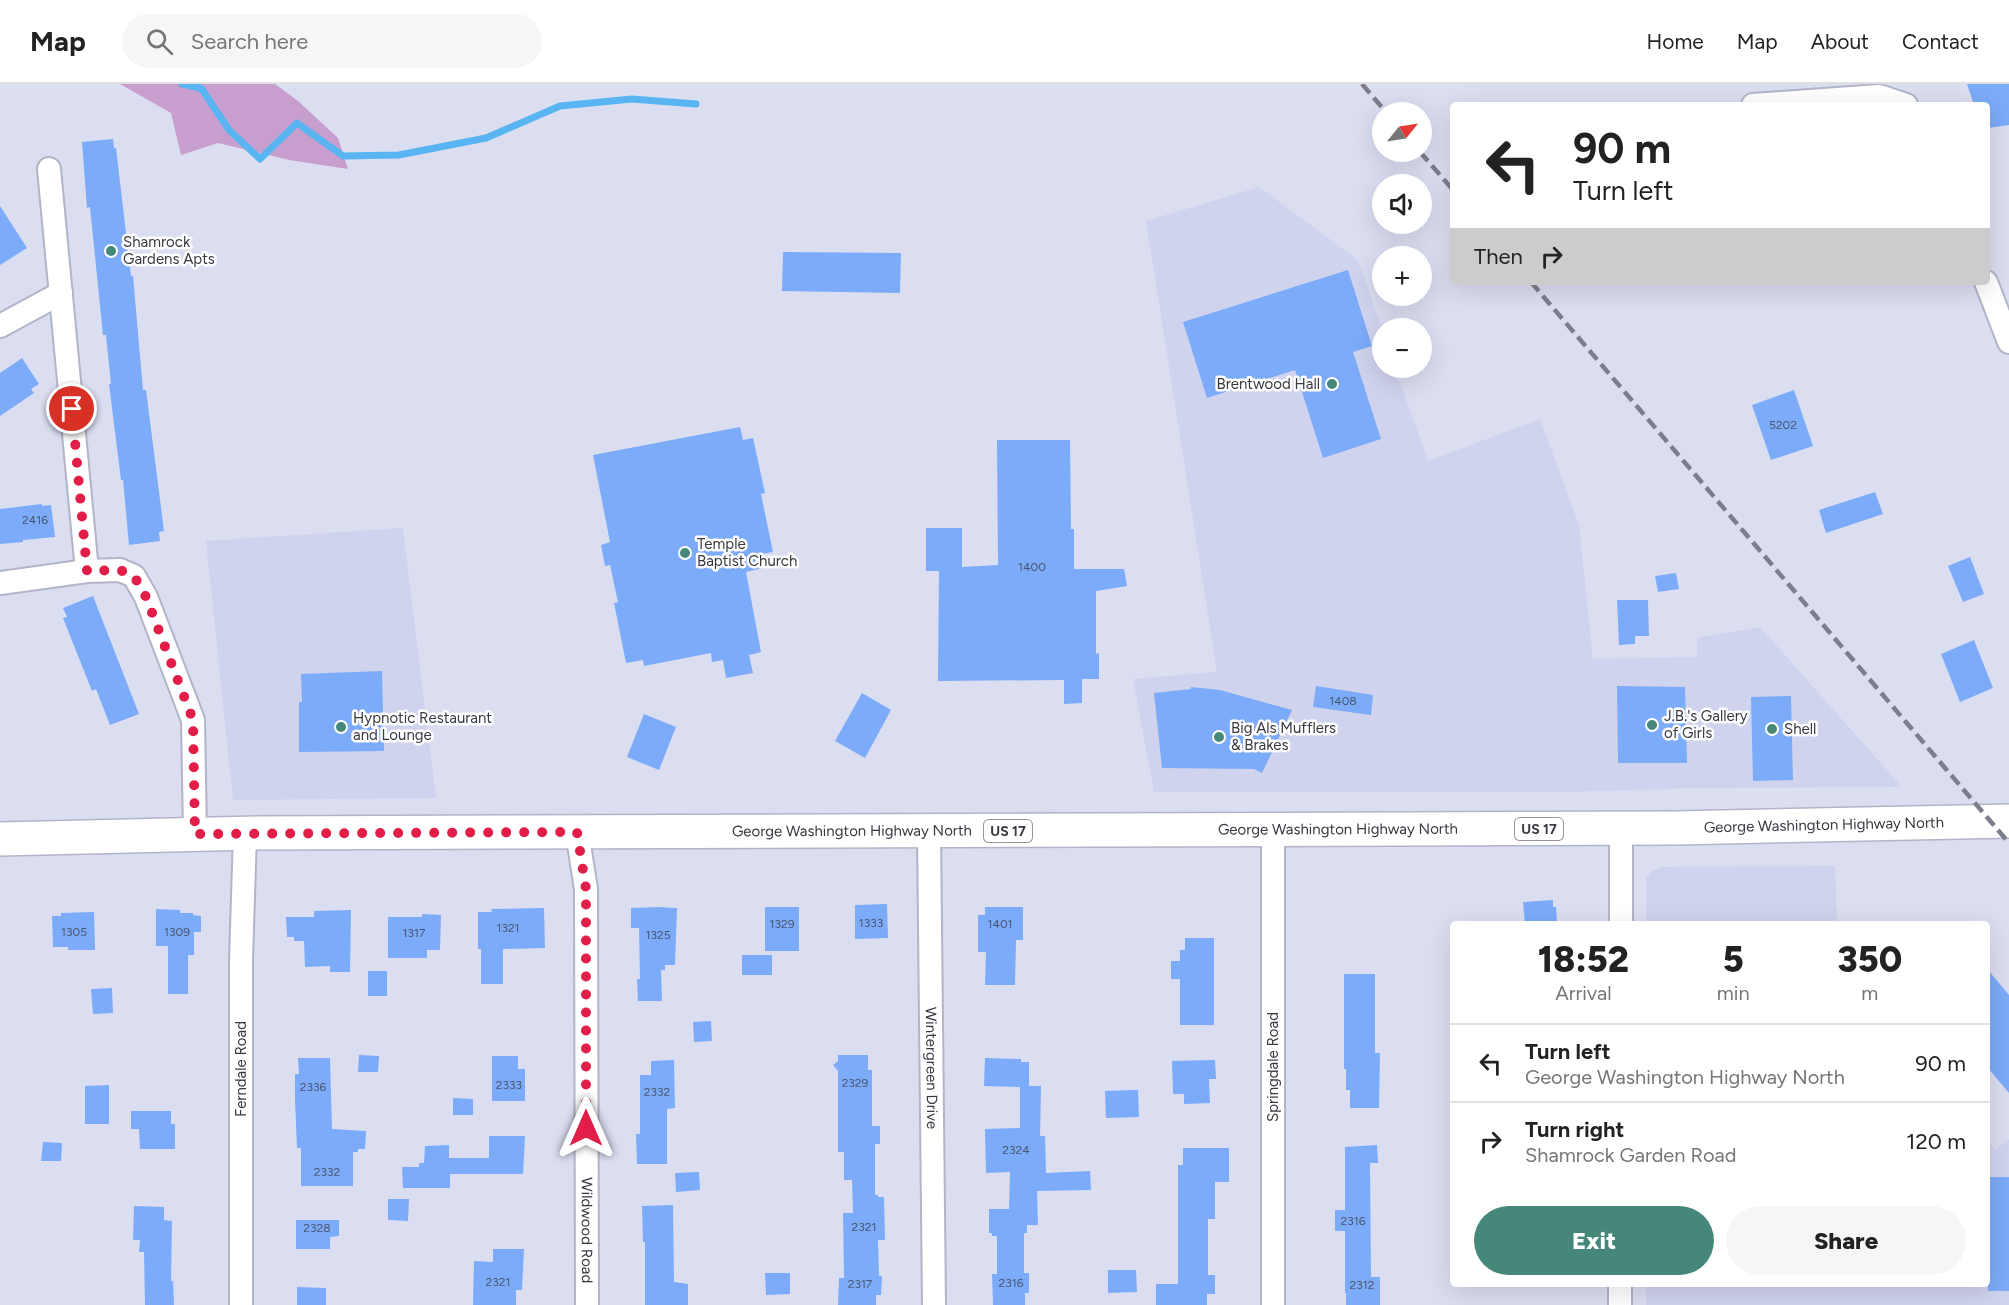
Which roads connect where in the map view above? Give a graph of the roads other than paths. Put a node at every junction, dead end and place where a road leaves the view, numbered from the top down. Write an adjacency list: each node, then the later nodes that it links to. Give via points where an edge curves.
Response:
1 (1795, 102): 2 (street, via 1878,96)
2 (1897, 102)
3 (49, 169): 5 (street)
4 (1987, 285): 7 (street)
5 (61, 293): 6 (street); 8 (street)
6 (0, 326)
7 (2009, 342)
8 (87, 571): 9 (street); 16 (street, via 120,570 134,576 146,597 193,720)
9 (0, 583)
10 (2000, 821): 12 (main road, George Washington Highway North / US 17)
11 (1273, 828): 12 (main road, George Washington Highway North / US 17); 13 (main road, George Washington Highway North / US 17); 23 (street, Springdale Road)
12 (1621, 828): 18 (street)
13 (929, 831): 14 (main road, George Washington Highway North / US 17); 22 (street, Wintergreen Drive)
14 (577, 832): 15 (main road, George Washington Highway North / US 17); 21 (street, Wildwood Road, via 586,889)
15 (245, 833): 16 (main road, George Washington Highway North / US 17); 20 (street, Ferndale Road)
16 (195, 834): 17 (main road, George Washington Highway North / US 17)
17 (0, 839)
18 (1621, 921)
19 (1620, 1287): 24 (street)
20 (241, 1305)
21 (587, 1305)
22 (934, 1305)
23 (1273, 1305)
24 (1620, 1305)

